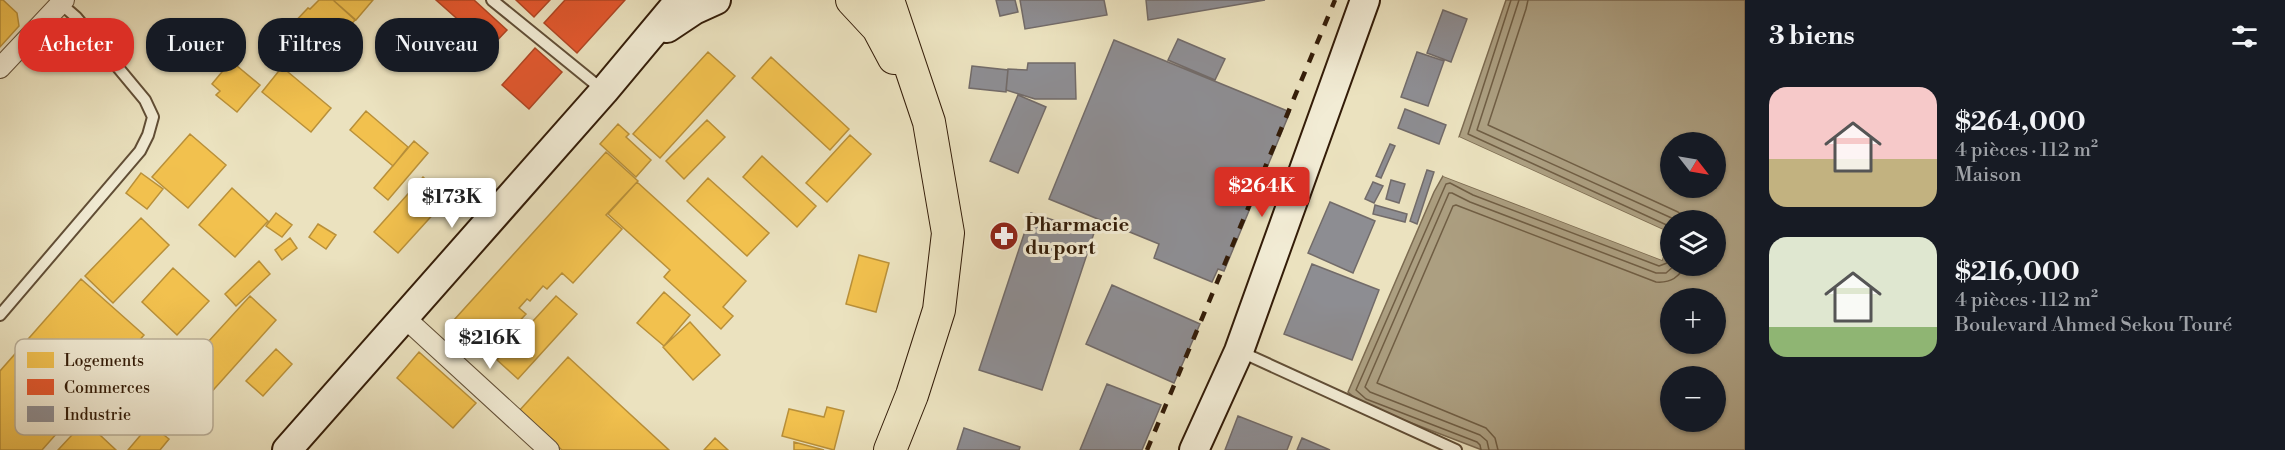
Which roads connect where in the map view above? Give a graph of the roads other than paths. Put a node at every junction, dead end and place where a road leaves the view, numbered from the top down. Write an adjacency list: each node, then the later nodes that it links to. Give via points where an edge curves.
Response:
1 (492, 0): 10 (lane)
2 (680, 0): 8 (street)
3 (716, 0): 8 (street)
4 (852, 0): 11 (main road, via 878,28)
5 (888, 0): 11 (main road)
6 (1365, 0): 14 (street)
7 (61, 1): 9 (street); 12 (lane, via 145,100 153,117 140,151)
8 (650, 39): 10 (street)
9 (0, 68)
10 (604, 91): 13 (street)
11 (929, 122): 17 (main road, via 948,233 945,266 939,310)
12 (0, 315)
13 (405, 318): 15 (street); 16 (street)
14 (1239, 351): 18 (street); 19 (lane)
15 (287, 450)
16 (549, 450)
17 (890, 450)
18 (1194, 450)
19 (1456, 450)

